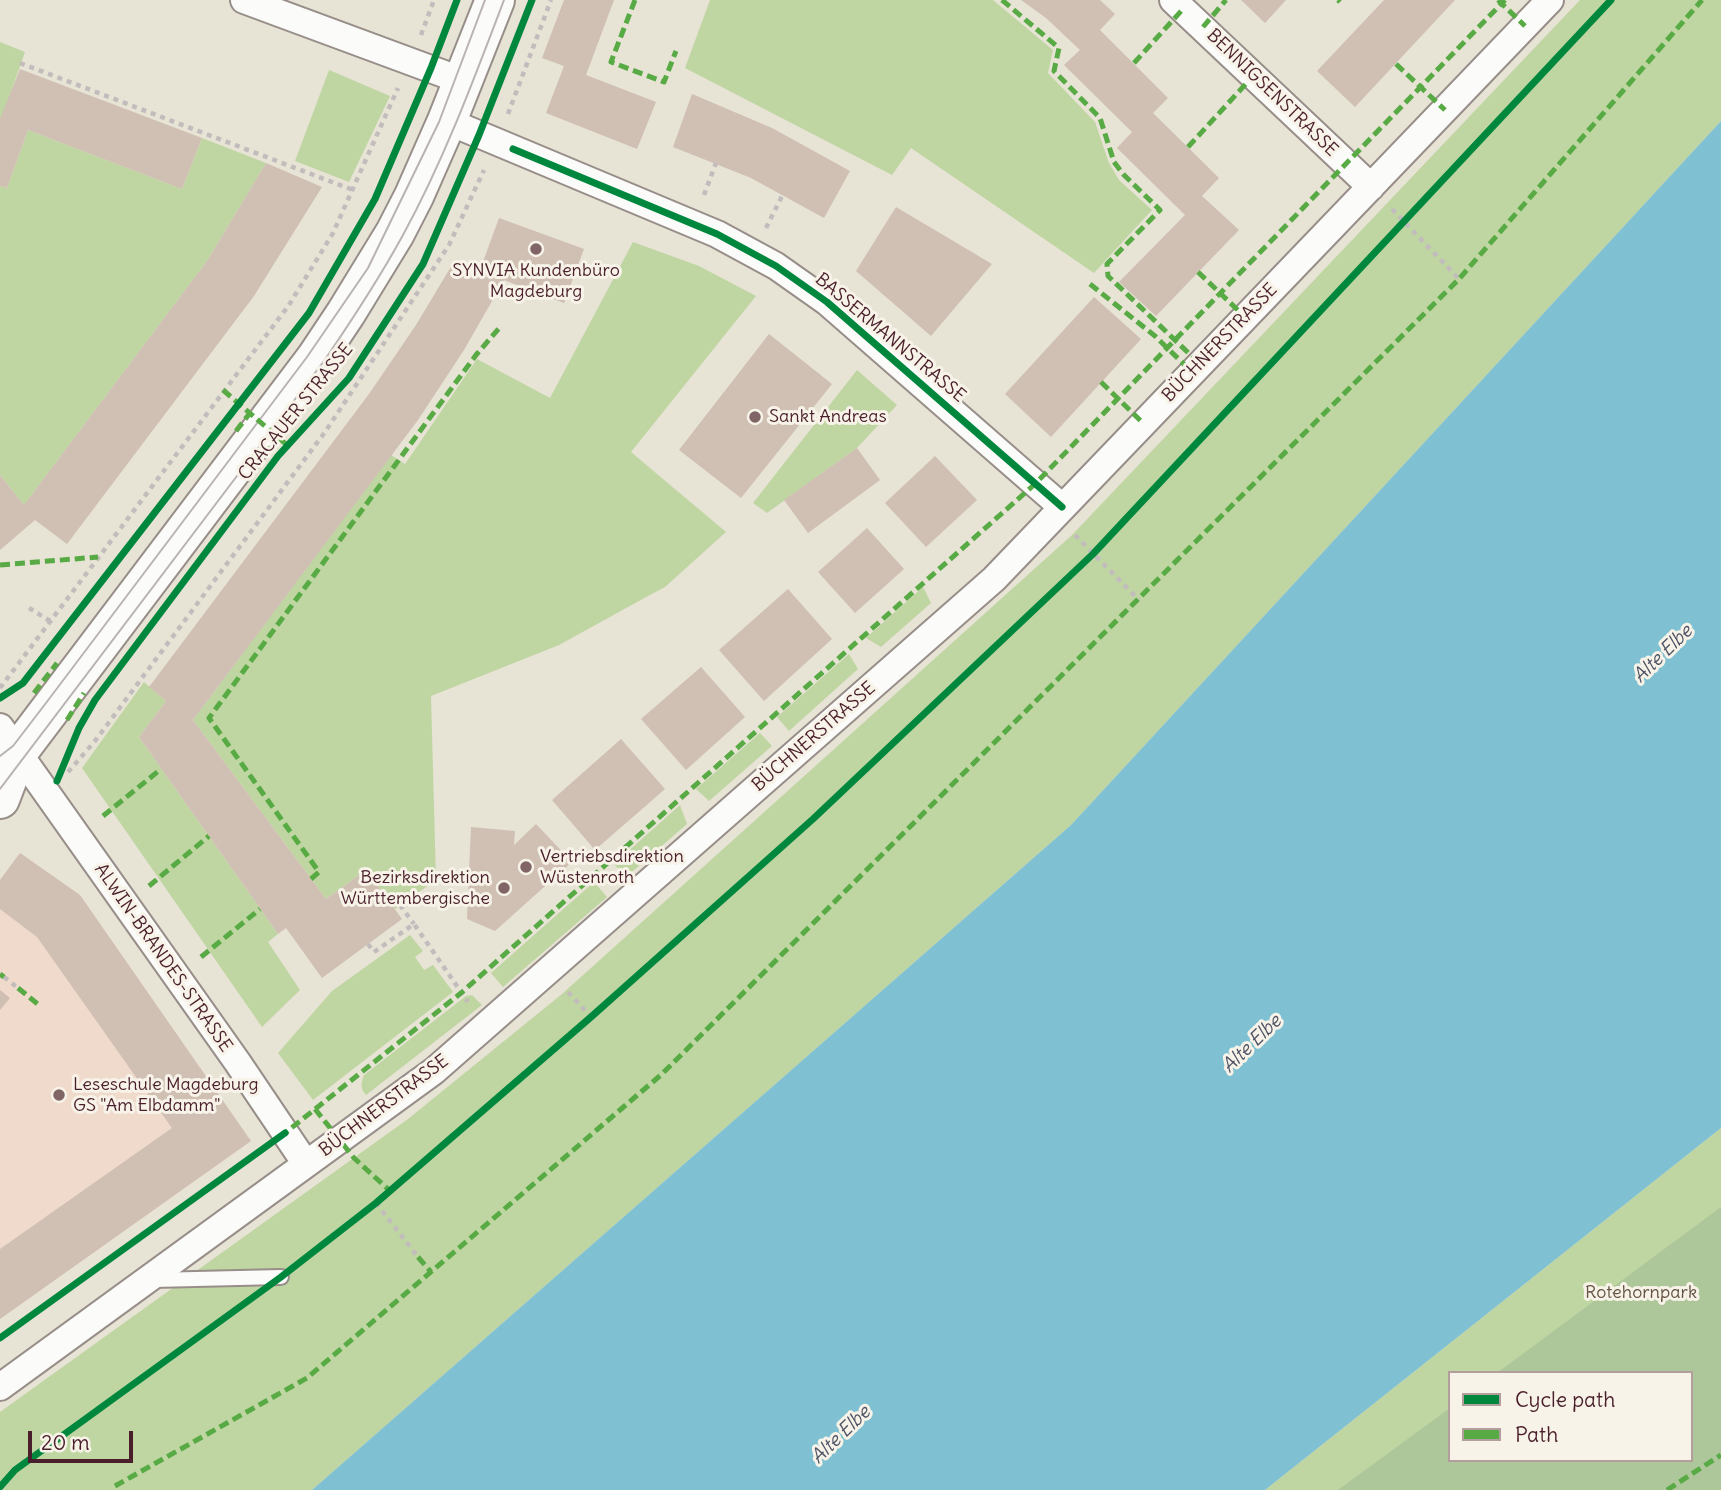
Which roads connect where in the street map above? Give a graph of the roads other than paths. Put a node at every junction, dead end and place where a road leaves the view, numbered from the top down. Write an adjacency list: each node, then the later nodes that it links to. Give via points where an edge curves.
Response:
1 (244, 0): 5 (street)
2 (495, 0): 5 (main road, CRACAUER STRASSE)
3 (1173, 0): 7 (street, BENNIGSENSTRASSE)
4 (1550, 0): 7 (street, BÜCHNERSTRASSE)
5 (435, 70): 6 (main road, CRACAUER STRASSE)
6 (447, 121): 8 (street, BASSERMANNSTRASSE, via 717,234 776,266 827,302); 9 (main road, CRACAUER STRASSE, via 395,233 324,347)
7 (1371, 187): 8 (street, BÜCHNERSTRASSE)
8 (1062, 507): 11 (street, BÜCHNERSTRASSE, via 994,579 485,1027 434,1071)
9 (6, 746): 10 (main road, CRACAUER STRASSE); 11 (street, ALWIN-BRANDES-STRASSE, via 238,1063)
10 (0, 799)
11 (306, 1164): 13 (street, BÜCHNERSTRASSE)
12 (281, 1277): 13 (lane)
13 (147, 1280): 14 (street, BÜCHNERSTRASSE)
14 (0, 1387)

